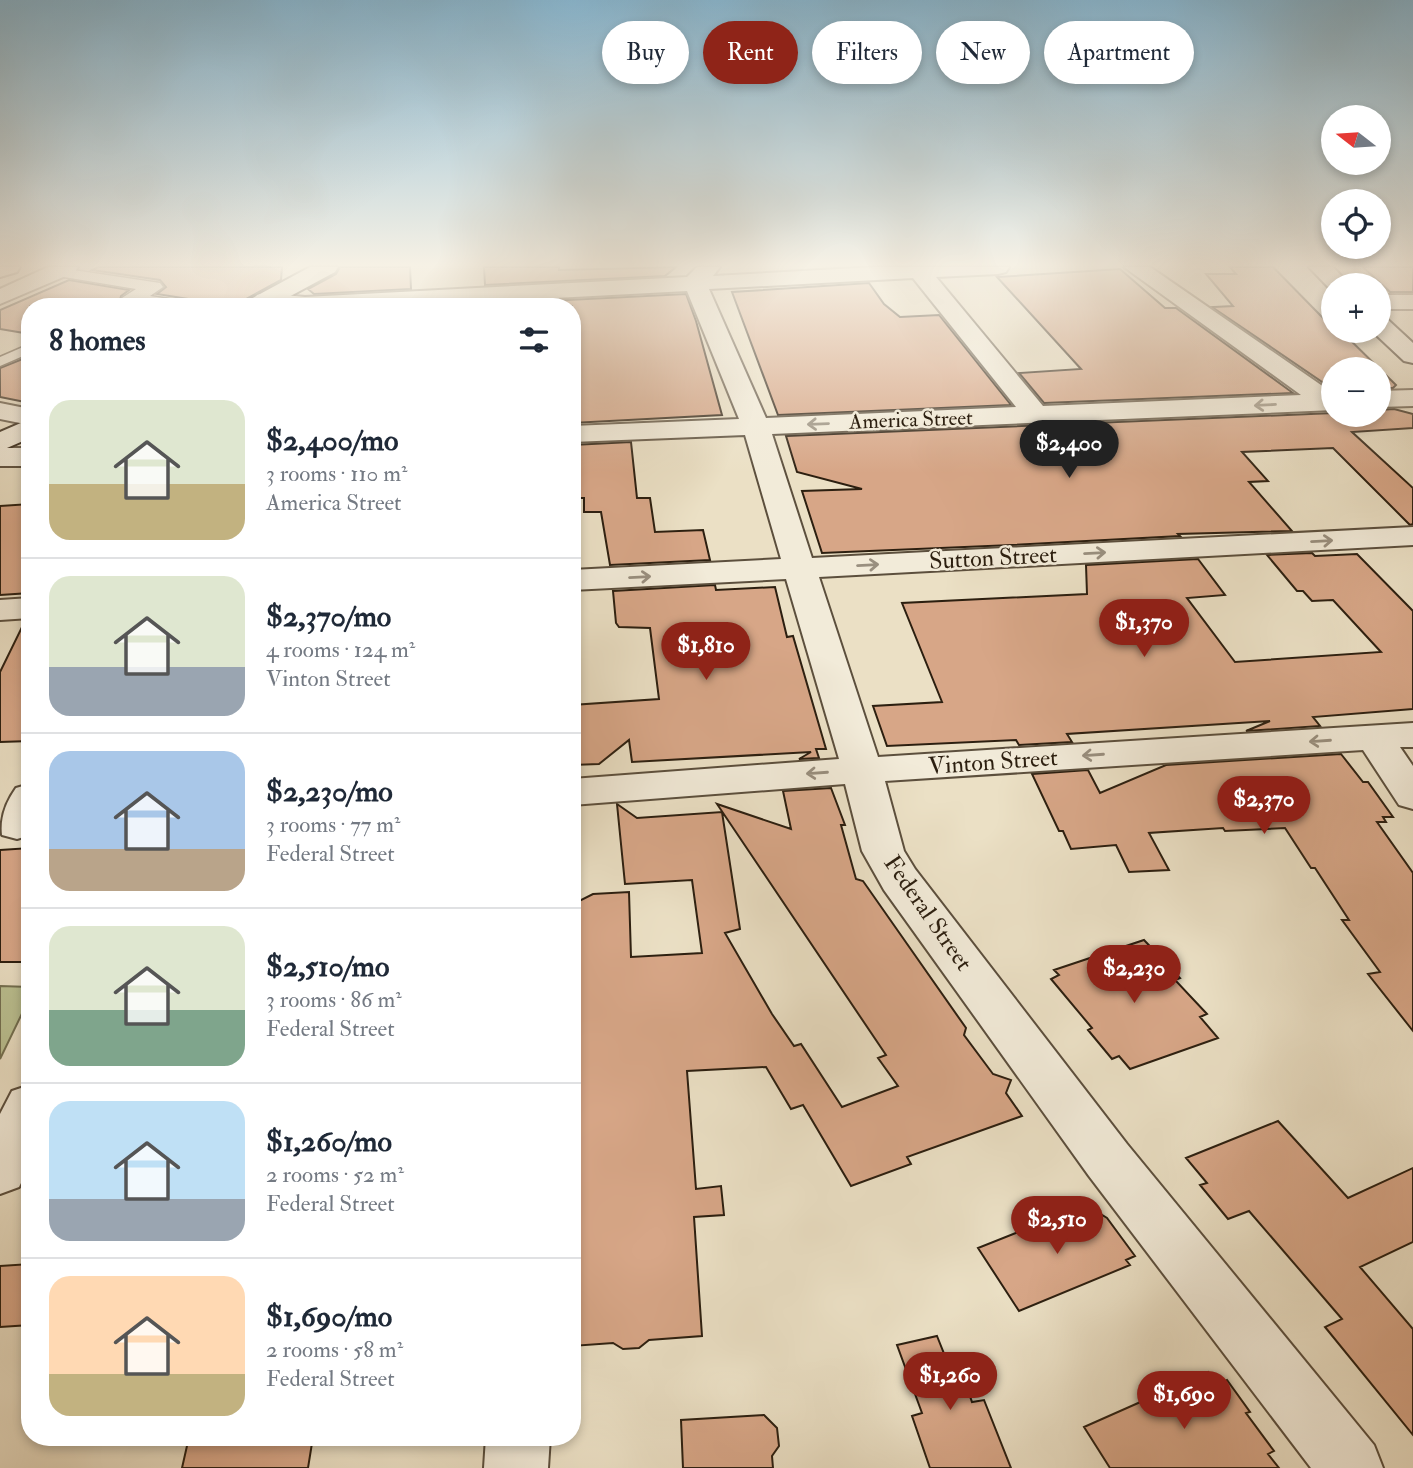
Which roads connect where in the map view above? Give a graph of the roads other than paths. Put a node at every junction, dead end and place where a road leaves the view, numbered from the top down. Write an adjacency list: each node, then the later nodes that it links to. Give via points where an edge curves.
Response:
1 (724, 336): 15 (street, Federal Street)
2 (972, 336): 14 (street)
3 (1234, 336): 8 (street)
4 (1391, 336): 6 (street)
5 (21, 352): 7 (lane)
6 (1413, 356)
7 (0, 362)
8 (1321, 396)
9 (1413, 398): 10 (street)
10 (1391, 399)
11 (1321, 402): 14 (street, America Street, one-way to 14)
12 (0, 411): 13 (street)
13 (21, 415)
14 (1037, 415): 15 (street, America Street, one-way to 15)
15 (756, 427): 17 (street, America Street); 22 (street, Federal Street)
16 (21, 432): 18 (street)
17 (581, 434)
18 (0, 443)
19 (0, 457): 20 (street)
20 (21, 457)
21 (1413, 536): 22 (street, Sutton Street, one-way to 21)
22 (799, 568): 23 (street, Sutton Street, one-way to 22); 28 (street, Federal Street)
23 (581, 580)
24 (21, 609): 25 (street)
25 (0, 610)
26 (1413, 735): 27 (street, Vinton Street)
27 (1374, 737): 28 (street, Vinton Street, one-way to 28); 30 (street)
28 (862, 770): 29 (street, Vinton Street, one-way to 29); 35 (street, Federal Street, via 883,851 899,880 1108,1160)
29 (581, 791)
30 (1413, 796)
31 (21, 1126): 32 (street)
32 (0, 1171)
33 (517, 1446): 34 (street)
34 (516, 1468)
35 (1351, 1468)

